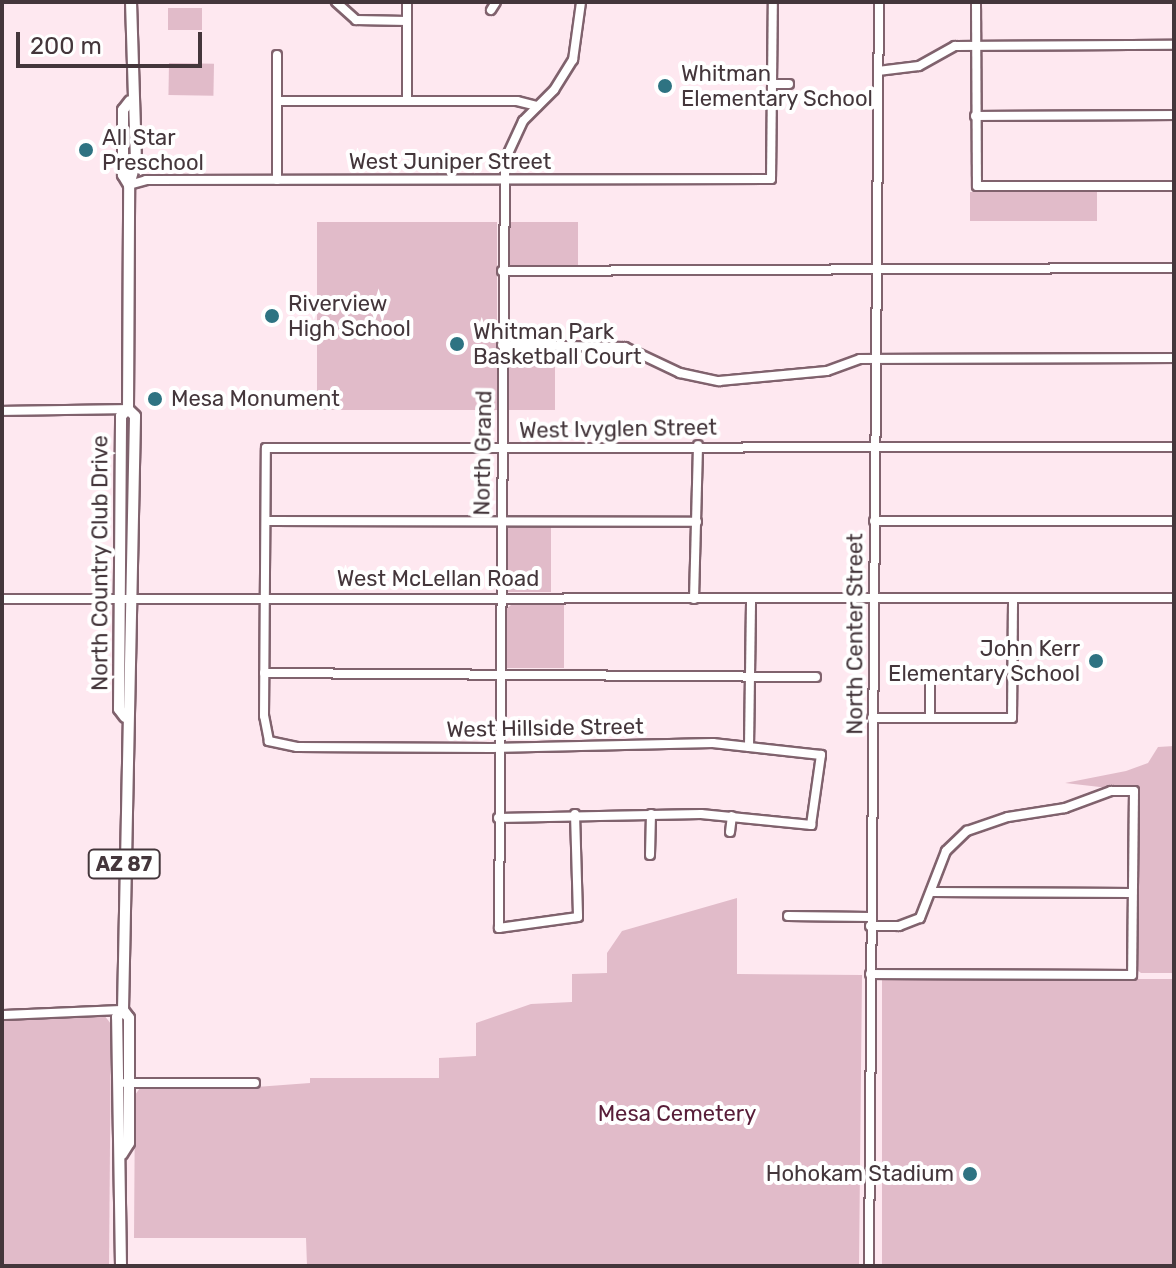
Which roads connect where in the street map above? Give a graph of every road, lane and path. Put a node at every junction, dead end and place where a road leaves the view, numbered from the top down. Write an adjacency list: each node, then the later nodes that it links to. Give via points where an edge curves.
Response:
1 (131, 2): 22 (main road, North Country Club Drive / AZ 87, via 130,101 136,110 136,161)
2 (336, 2): 8 (street, via 356,20)
3 (407, 2): 8 (street)
4 (581, 2): 17 (street, North Grand, via 573,60)
5 (773, 2): 13 (street)
6 (879, 2): 12 (street, North Center Street)
7 (976, 2): 9 (street)
8 (407, 21): 16 (street)
9 (975, 45): 10 (street); 12 (street, via 941,51 902,70); 19 (street)
10 (1174, 45)
11 (277, 55): 15 (street)
12 (878, 71): 25 (street, North Center Street)
13 (772, 84): 14 (street); 21 (street, West Juniper Street, via 771,179)
14 (789, 84)
15 (277, 101): 16 (street); 20 (street)
16 (407, 101): 17 (street, via 517,101)
17 (537, 106): 21 (street, North Grand, via 512,139)
18 (1174, 115): 19 (street)
19 (975, 116): 23 (street, via 977,186)
20 (277, 180): 21 (street, West Juniper Street); 22 (street, West Juniper Street)
21 (504, 180): 26 (street, North Grand)
22 (129, 185): 30 (main road, North Country Club Drive / AZ 87)
23 (1174, 186)
24 (1174, 268): 25 (street)
25 (876, 269): 26 (street); 29 (street, North Center Street)
26 (502, 271): 27 (street, North Grand)
27 (502, 345): 29 (street, via 618,345 680,373 719,381 827,371); 35 (street, North Grand)
28 (1174, 358): 29 (street)
29 (876, 359): 33 (street, North Center Street)
30 (128, 409): 31 (street); 41 (main road, North Country Club Drive / AZ 87, via 121,416); 42 (main road, North Country Club Drive / AZ 87, via 135,416)
31 (2, 411)
32 (698, 445): 33 (street, West Ivyglen Street); 35 (street, West Ivyglen Street); 40 (street)
33 (875, 447): 34 (street, West Ivyglen Street); 37 (street, North Center Street)
34 (1174, 447)
35 (501, 448): 36 (street, West Ivyglen Street, via 266,448); 39 (street, North Grand)
36 (266, 521): 39 (street); 43 (street)
37 (874, 521): 38 (street); 49 (street, North Center Street)
38 (1174, 521)
39 (500, 522): 40 (street); 44 (street, North Grand)
40 (697, 522): 48 (street)
41 (120, 597): 42 (street, West McLellan Road); 47 (street, West McLellan Road); 56 (main road, North Country Club Drive / AZ 87, via 119,709)
42 (133, 597): 43 (street, West McLellan Road); 56 (main road, North Country Club Drive / AZ 87, via 132,706)
43 (265, 597): 44 (street, West McLellan Road); 51 (street)
44 (499, 597): 48 (street, West McLellan Road); 53 (street, North Grand)
45 (751, 598): 48 (street, West McLellan Road); 49 (street, West McLellan Road); 52 (street)
46 (1174, 598): 50 (street, West McLellan Road)
47 (2, 599)
48 (694, 599)
49 (873, 599): 50 (street, West McLellan Road); 57 (street, North Center Street)
50 (1013, 599): 58 (street, via 1012,718)
51 (264, 673): 53 (street); 60 (street, West Hillside Street, via 269,741 297,747)
52 (751, 673): 53 (street); 54 (street); 59 (street)
53 (499, 674): 60 (street, North Grand)
54 (816, 677)
55 (930, 683): 58 (street)
56 (125, 717): 72 (main road, North Country Club Drive / AZ 87)
57 (872, 718): 58 (street); 70 (street, North Center Street)
58 (930, 718)
59 (749, 747): 60 (street, West Hillside Street, via 555,743); 63 (street, West Hillside Street, via 821,755 811,825)
60 (498, 748): 64 (street, North Grand)
61 (575, 814): 62 (street); 64 (street); 64 (street, North Grand, via 578,917 499,928)
62 (651, 814): 63 (street); 66 (street)
63 (732, 816): 65 (street)
64 (498, 818)
65 (730, 832)
66 (650, 855)
67 (932, 892): 68 (street); 68 (street, via 951,843 967,831 1008,817 1065,808 1111,791 1134,791); 70 (street, via 927,908 909,925)
68 (1132, 893): 71 (street, via 1132,975)
69 (788, 916): 70 (street)
70 (870, 921): 71 (street, North Center Street)
71 (870, 974): 79 (street, North Center Street)
72 (123, 1010): 73 (street); 74 (main road, North Country Club Drive / AZ 87, via 117,1017); 75 (main road, North Country Club Drive / AZ 87, via 129,1018)
73 (2, 1015)
74 (116, 1083): 75 (street); 77 (main road, North Country Club Drive / AZ 87, via 116,1144)
75 (129, 1083): 76 (street); 77 (main road, North Country Club Drive / AZ 87, via 129,1143)
76 (255, 1083)
77 (122, 1154): 78 (main road, North Country Club Drive / AZ 87)
78 (121, 1266)
79 (869, 1266)

